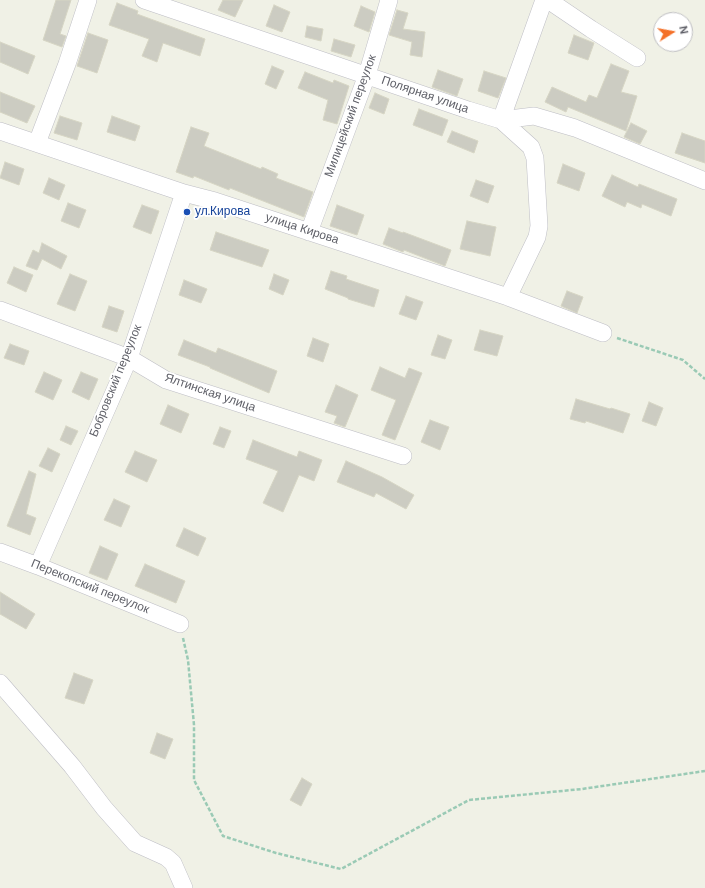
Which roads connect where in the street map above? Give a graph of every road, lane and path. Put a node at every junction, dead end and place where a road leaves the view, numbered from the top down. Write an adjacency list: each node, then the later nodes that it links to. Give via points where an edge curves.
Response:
1 (88, 0): 10 (street)
2 (144, 0): 7 (street, Полярная улица)
3 (389, 0): 7 (street, Милицейский переулок)
4 (544, 0): 8 (street)
5 (548, 0): 6 (street)
6 (637, 58)
7 (367, 75): 8 (street, Полярная улица); 13 (street, Милицейский переулок)
8 (501, 120): 11 (street, Полярная улица, via 534,116 575,128); 14 (street, via 531,147 535,158 539,226)
9 (0, 131): 10 (street, улица Кирова)
10 (37, 143): 12 (street, улица Кирова)
11 (705, 180)
12 (184, 193): 13 (street, улица Кирова); 17 (street, Бобровский переулок)
13 (309, 232): 14 (street, улица Кирова)
14 (508, 297): 16 (street, улица Кирова)
15 (0, 310): 17 (street, Ялтинская улица)
16 (603, 333): 18 (path, via 682,360)
17 (129, 358): 19 (street, Ялтинская улица, via 166,380); 21 (street, Бобровский переулок)
18 (705, 379)
19 (403, 456)
20 (0, 552): 21 (street, Перекопский переулок)
21 (38, 566): 22 (street, Перекопский переулок)
22 (180, 624): 24 (path, via 189,667 194,725 194,780 223,836 276,853 341,869 469,800 582,789)
23 (0, 684): 25 (street, via 135,843 173,862)
24 (705, 771)
25 (184, 888)

